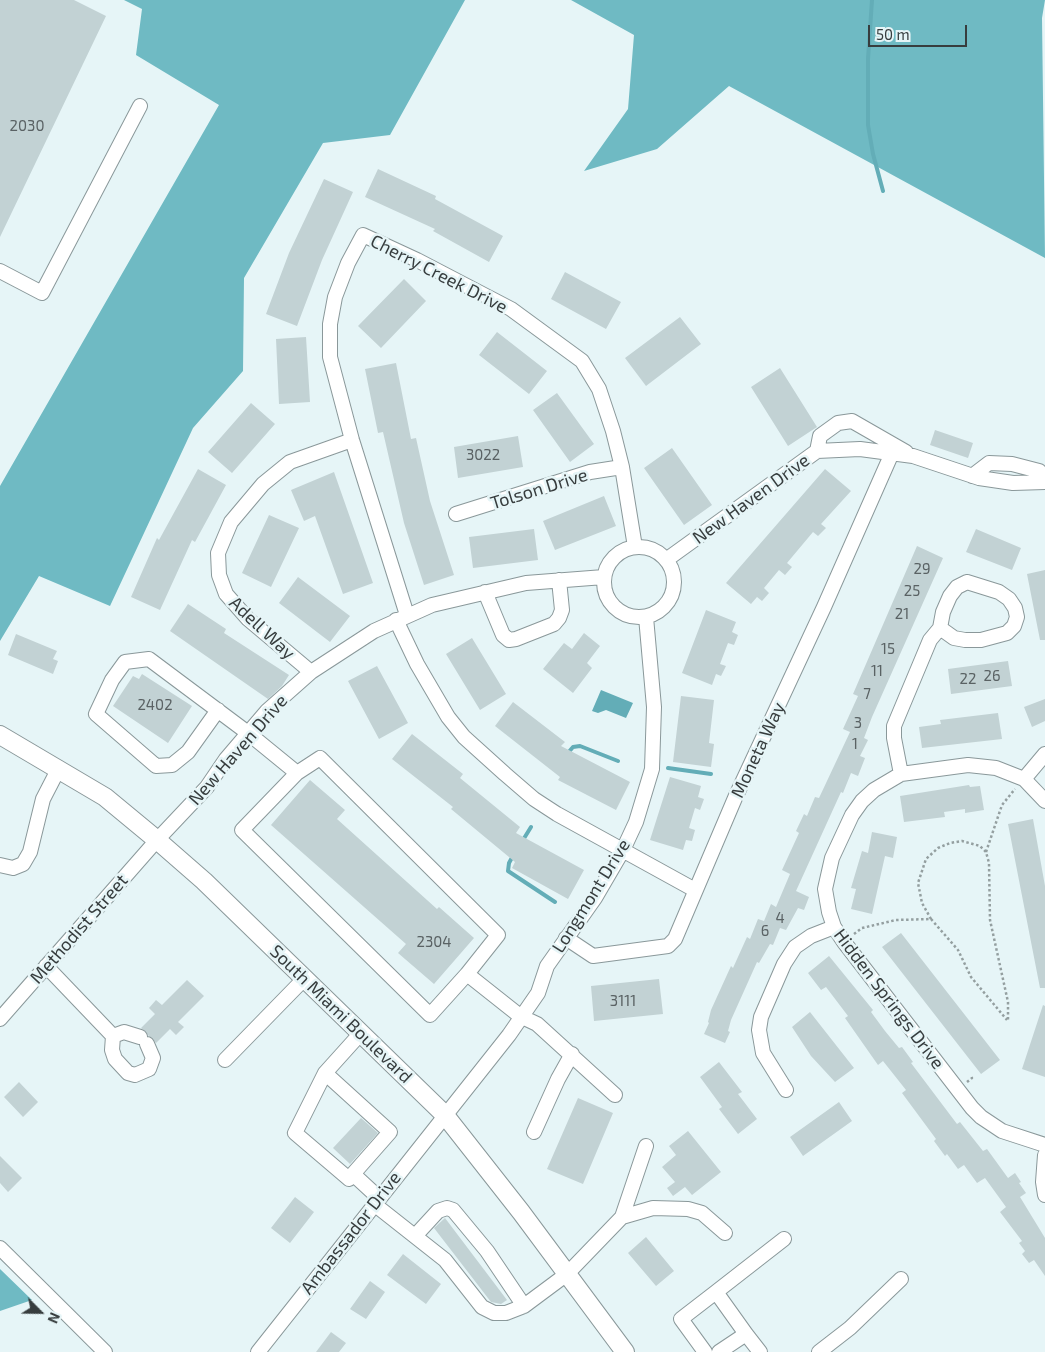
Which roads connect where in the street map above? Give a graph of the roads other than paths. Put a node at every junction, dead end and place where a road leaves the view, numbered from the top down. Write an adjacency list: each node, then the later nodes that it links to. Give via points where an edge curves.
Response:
1 (140, 106): 2 (street, via 42,293)
2 (2, 272)
3 (352, 440): 7 (street, Cherry Creek Drive, via 330,358 330,324 344,272 363,235 511,309 582,362 599,389); 18 (street, Cherry Creek Drive); 20 (street, Adell Way, via 290,462 263,484 231,522 218,553 219,575 226,594 248,619)
4 (817, 451): 5 (street, New Haven Drive, via 860,449); 6 (street, via 820,436 838,423 852,421); 13 (street, New Haven Drive)
5 (892, 453): 6 (street, New Haven Drive); 33 (street, Moneta Way)
6 (913, 456): 8 (street, New Haven Drive)
7 (622, 467): 11 (street, Tolson Drive, via 590,472); 12 (street, Cherry Creek Drive)
8 (972, 476): 9 (street, via 989,463 1012,464 1039,471); 10 (street, New Haven Drive, via 1013,483)
9 (1045, 476)
10 (1045, 482)
11 (456, 514)
12 (635, 547): 13 (street, via 658,552); 14 (street, via 614,557)
13 (666, 560): 17 (street, via 673,576 672,594 658,612)
14 (604, 578): 15 (street, New Haven Drive); 17 (street, via 606,594 615,608 635,617)
15 (559, 580): 16 (street, New Haven Drive); 16 (street, via 562,610 559,618 554,624 516,639 509,640 503,635)
16 (485, 592): 18 (street, New Haven Drive, via 432,605)
17 (646, 616): 31 (street, Longmont Drive, via 654,706 652,769 636,822)
18 (402, 617): 20 (street, New Haven Drive, via 343,649); 31 (street, Cherry Creek Drive, via 433,694 464,737 534,799)
19 (940, 628): 19 (street, via 950,596 967,582 999,592 1016,608 1014,626 998,637 965,640 954,638); 27 (street, via 930,640 894,726)
20 (311, 672): 22 (street, New Haven Drive, via 267,711)
21 (218, 710): 21 (street, via 148,659 125,662 112,680 96,714 156,766 172,765 188,752); 22 (street)
22 (248, 733): 26 (street); 30 (street, New Haven Drive, via 207,787)
23 (0, 735): 25 (main road, South Miami Boulevard)
24 (1045, 754): 28 (street)
25 (59, 768): 30 (main road, South Miami Boulevard, via 105,797); 32 (street, via 44,799 30,852 23,864 14,868)
26 (297, 773): 37 (street, via 320,758 498,935); 37 (street, via 242,830 430,1015)
27 (901, 774): 28 (street, Hidden Springs Drive, via 968,765 996,768); 34 (street, Hidden Springs Drive, via 862,801 832,858 826,889 828,912)
28 (1021, 782): 29 (street, Hidden Springs Drive)
29 (1045, 801)
30 (157, 840): 36 (street, Methodist Street); 38 (main road, South Miami Boulevard, via 204,880)
31 (623, 850): 33 (street, Cherry Creek Drive); 35 (street, Longmont Drive, via 595,898)
32 (0, 865)
33 (695, 890): 35 (street, Moneta Way, via 675,939 668,946 593,956)
34 (834, 928): 46 (street, via 811,936 796,947 784,964 761,1017 759,1036 763,1053); 50 (street, Hidden Springs Drive, via 972,1108 1002,1131)
35 (566, 938): 39 (street, Longmont Drive, via 547,966 538,993)
36 (46, 966): 40 (street, Methodist Street); 42 (street)
37 (467, 974): 39 (street)
38 (305, 978): 41 (main road, South Miami Boulevard); 44 (street)
39 (520, 1016): 43 (street, via 537,1024); 48 (street, Longmont Drive)
40 (0, 1019)
41 (361, 1033): 45 (street); 48 (main road, South Miami Boulevard)
42 (113, 1036): 42 (street, via 115,1059 128,1073 143,1073 152,1064 153,1052 144,1041 124,1032)
43 (572, 1054): 47 (street); 49 (street)
44 (225, 1060)
45 (325, 1072): 53 (street, via 390,1132); 53 (street, via 295,1133 349,1179)
46 (786, 1090)
47 (615, 1094)
48 (444, 1114): 55 (street, Ambassador Drive); 61 (main road, South Miami Boulevard)
49 (534, 1132)
50 (1045, 1145)
51 (646, 1146): 56 (street)
52 (1045, 1155): 54 (street)
53 (353, 1174): 55 (street)
54 (1045, 1195)
55 (376, 1201): 58 (street); 67 (street, Ambassador Drive)
56 (622, 1217): 57 (street, via 654,1208 688,1209 702,1213); 61 (street)
57 (725, 1232)
58 (415, 1236): 64 (street, via 445,1260 482,1307 494,1313 506,1313); 64 (street, via 438,1212 447,1208 453,1210 487,1251)
59 (784, 1239): 63 (street)
60 (0, 1248): 66 (street)
61 (567, 1274): 64 (street); 68 (main road, South Miami Boulevard)
62 (900, 1279): 72 (street)
63 (716, 1292): 65 (street); 69 (street, via 681,1319)
64 (524, 1306)
65 (746, 1334): 70 (street); 71 (street)
66 (105, 1352)
67 (258, 1352)
68 (625, 1352)
69 (705, 1352)
70 (719, 1352)
71 (760, 1352)
72 (820, 1352)

